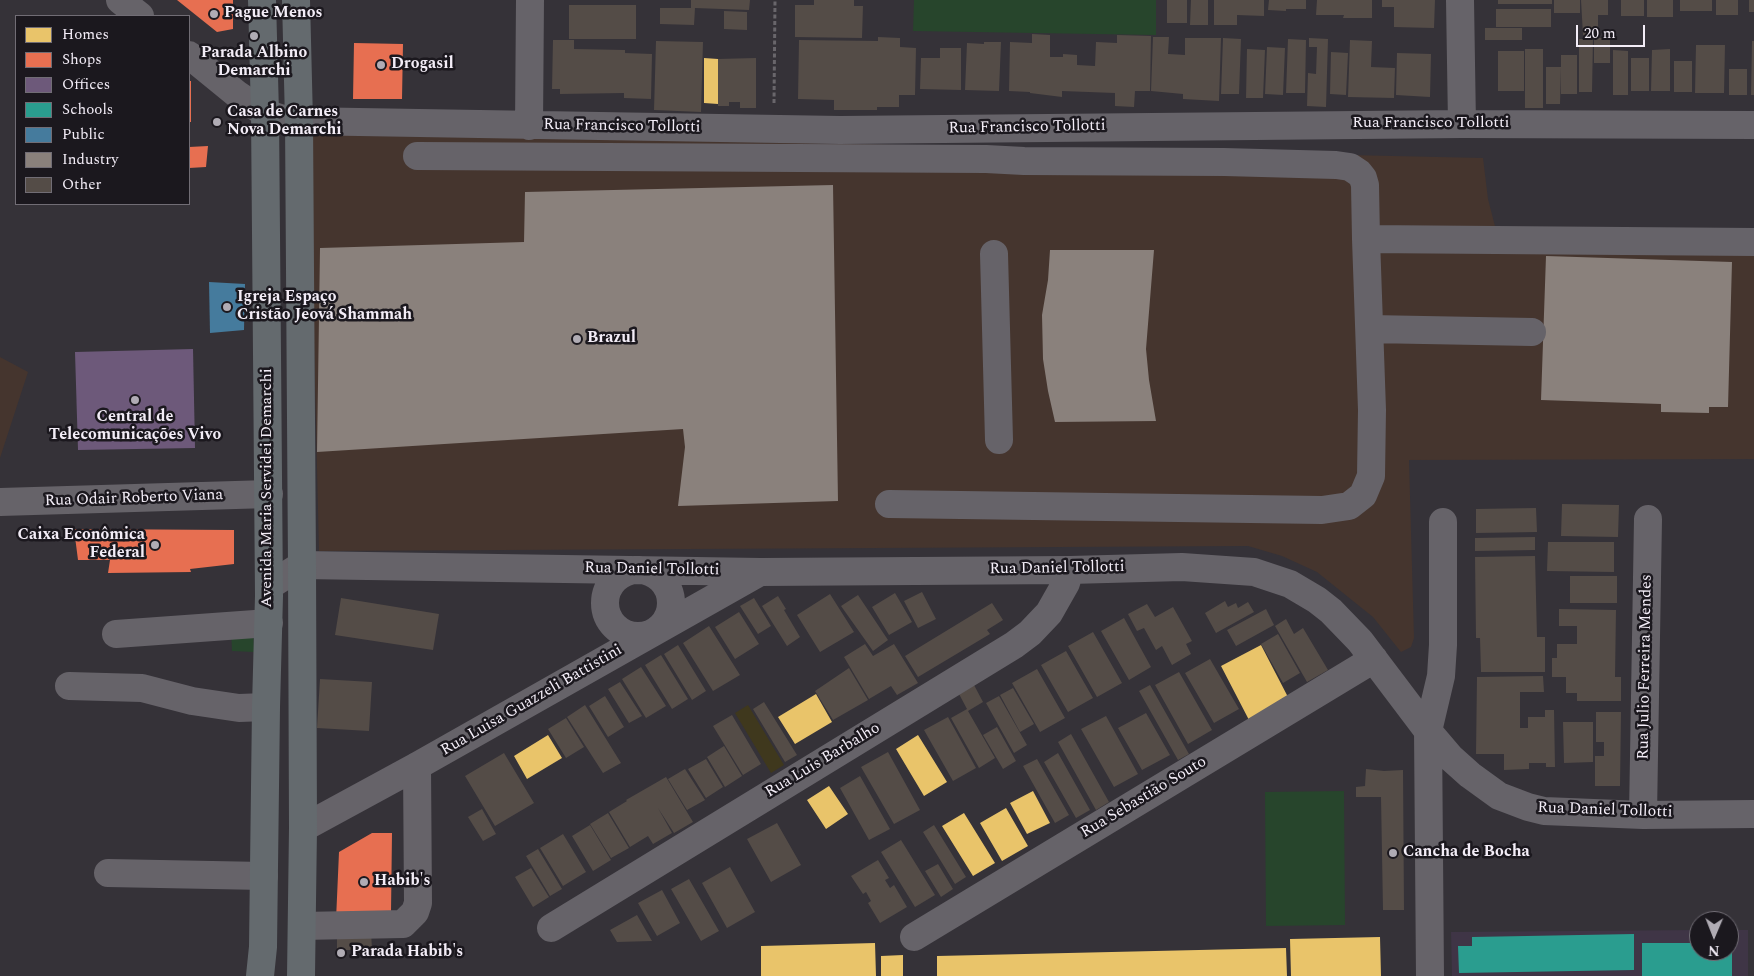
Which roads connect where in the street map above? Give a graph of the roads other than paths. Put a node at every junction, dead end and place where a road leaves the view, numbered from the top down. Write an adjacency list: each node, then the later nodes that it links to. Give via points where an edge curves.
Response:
1 (120, 0): 6 (street)
2 (262, 0): 8 (main road, Avenida Maria Servidei Demarchi)
3 (296, 0): 9 (main road, Avenida Maria Servidei Demarchi)
4 (530, 0): 12 (street)
5 (1460, 0): 10 (street)
6 (139, 15)
7 (190, 56): 8 (street, Rua Francisco Tollotti)
8 (266, 113): 9 (street, Rua Francisco Tollotti); 20 (main road, Avenida Maria Servidei Demarchi)
9 (299, 121): 12 (street, Rua Francisco Tollotti); 25 (main road, Avenida Maria Servidei Demarchi)
10 (1462, 124): 11 (street, Rua Francisco Tollotti); 12 (street, Rua Francisco Tollotti, via 840,130)
11 (1754, 125)
12 (529, 126)
13 (417, 156): 14 (street, via 986,158 1024,162 1336,165 1350,167 1363,178)
14 (1366, 239): 15 (street); 17 (street)
15 (1754, 242)
16 (994, 254): 19 (street)
17 (1370, 329): 18 (street); 22 (street, via 1371,476 1363,495 1349,506 1322,510)
18 (1532, 332)
19 (999, 440)
20 (269, 494): 21 (street, Rua Odair Roberto Viana); 29 (main road, Avenida Maria Servidei Demarchi)
21 (0, 502)
22 (889, 504)
23 (1648, 520): 39 (street, Rua Julio Ferreira Mendes)
24 (1443, 522): 36 (street, via 1441,676)
25 (302, 565): 26 (street, Rua Daniel Tollotti); 29 (street); 40 (main road, Avenida Maria Servidei Demarchi)
26 (636, 570): 28 (street, Rua Daniel Tollotti); 31 (street, via 657,576 669,593 669,614); 31 (street, via 625,572 609,586 605,596 608,618 614,627 629,634 645,635)
27 (1070, 570): 28 (street, Rua Daniel Tollotti); 33 (street, Rua Daniel Tollotti, via 1182,567 1254,572 1290,584 1317,600 1346,625); 44 (street, Rua Luis Barbalho, via 1049,613 1030,634)
28 (761, 572): 31 (street, Rua Luisa Guazzeli Battistini)
29 (269, 586): 30 (main road, Avenida Maria Servidei Demarchi)
30 (269, 623): 32 (street); 35 (main road, Avenida Maria Servidei Demarchi)
31 (655, 631): 37 (street, Rua Luisa Guazzeli Battistini)
32 (116, 634)
33 (1374, 659): 36 (street, Rua Daniel Tollotti); 45 (street, Rua Sebastião Souto)
34 (68, 686): 35 (street, via 142,688 239,708)
35 (266, 707): 42 (main road, Avenida Maria Servidei Demarchi)
36 (1428, 731): 39 (street, Rua Daniel Tollotti, via 1470,775 1499,796 1521,805 1544,811); 48 (street)
37 (417, 766): 40 (street, Rua Luisa Guazzeli Battistini); 43 (street, via 418,903 415,912 403,924)
38 (1754, 814): 39 (street, Rua Daniel Tollotti)
39 (1643, 815)
40 (303, 828): 43 (main road, Avenida Maria Servidei Demarchi)
41 (108, 873): 42 (street)
42 (264, 876): 46 (main road, Avenida Maria Servidei Demarchi)
43 (302, 926): 47 (main road, Avenida Maria Servidei Demarchi)
44 (551, 928)
45 (914, 937)
46 (260, 976)
47 (300, 976)
48 (1430, 976)

